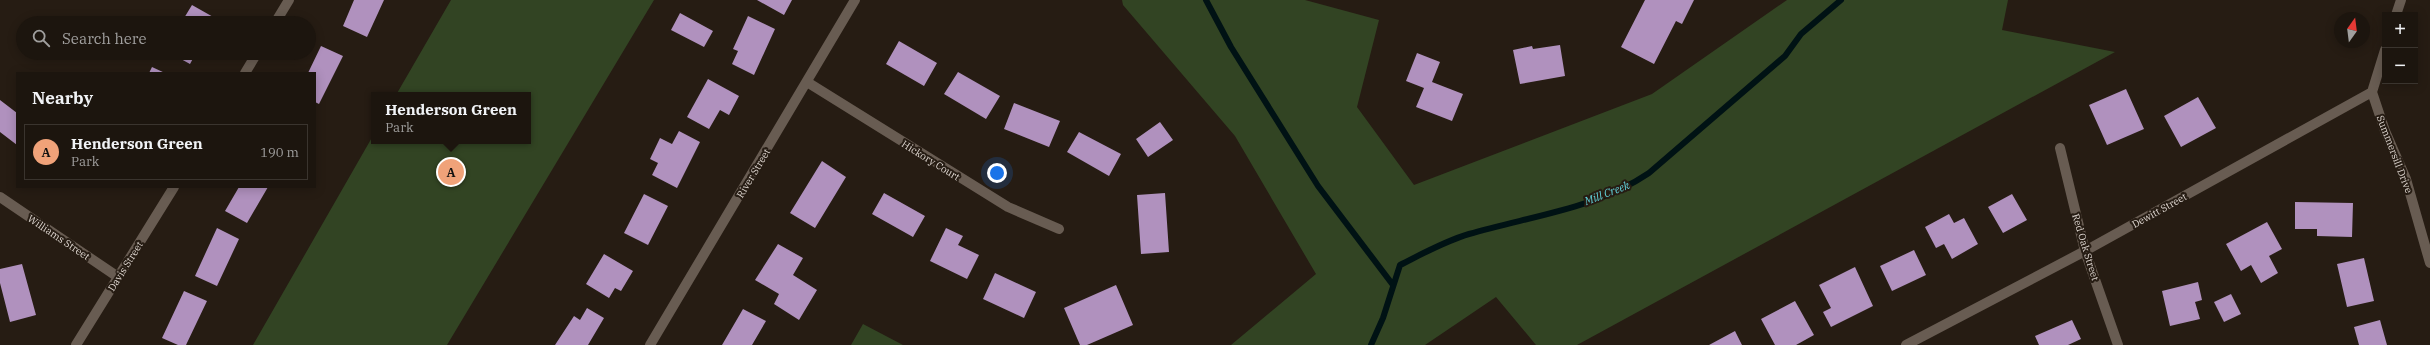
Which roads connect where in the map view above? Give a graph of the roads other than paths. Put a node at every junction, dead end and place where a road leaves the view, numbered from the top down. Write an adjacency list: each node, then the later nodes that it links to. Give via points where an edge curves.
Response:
1 (289, 0): 5 (street)
2 (856, 0): 9 (street, River Street)
3 (2401, 0): 4 (street)
4 (2397, 12)
5 (279, 16)
6 (253, 60): 8 (street)
7 (2382, 60): 10 (street)
8 (246, 72)
9 (807, 82): 14 (street, Hickory Court, via 1008,207); 19 (street, River Street)
10 (2372, 92): 15 (street, Dewitt Street); 16 (street, Summersill Drive, via 2385,131 2406,179)
11 (2060, 148): 15 (street, Red Oak Street)
12 (173, 188): 17 (street, Davis Street)
13 (0, 197): 17 (street, Williams Street)
14 (1059, 229)
15 (2085, 251): 20 (street, Dewitt Street); 21 (street, Red Oak Street)
16 (2430, 262)
17 (118, 277): 18 (street, Davis Street)
18 (76, 345)
19 (650, 345)
20 (1906, 345)
21 (2118, 345)

